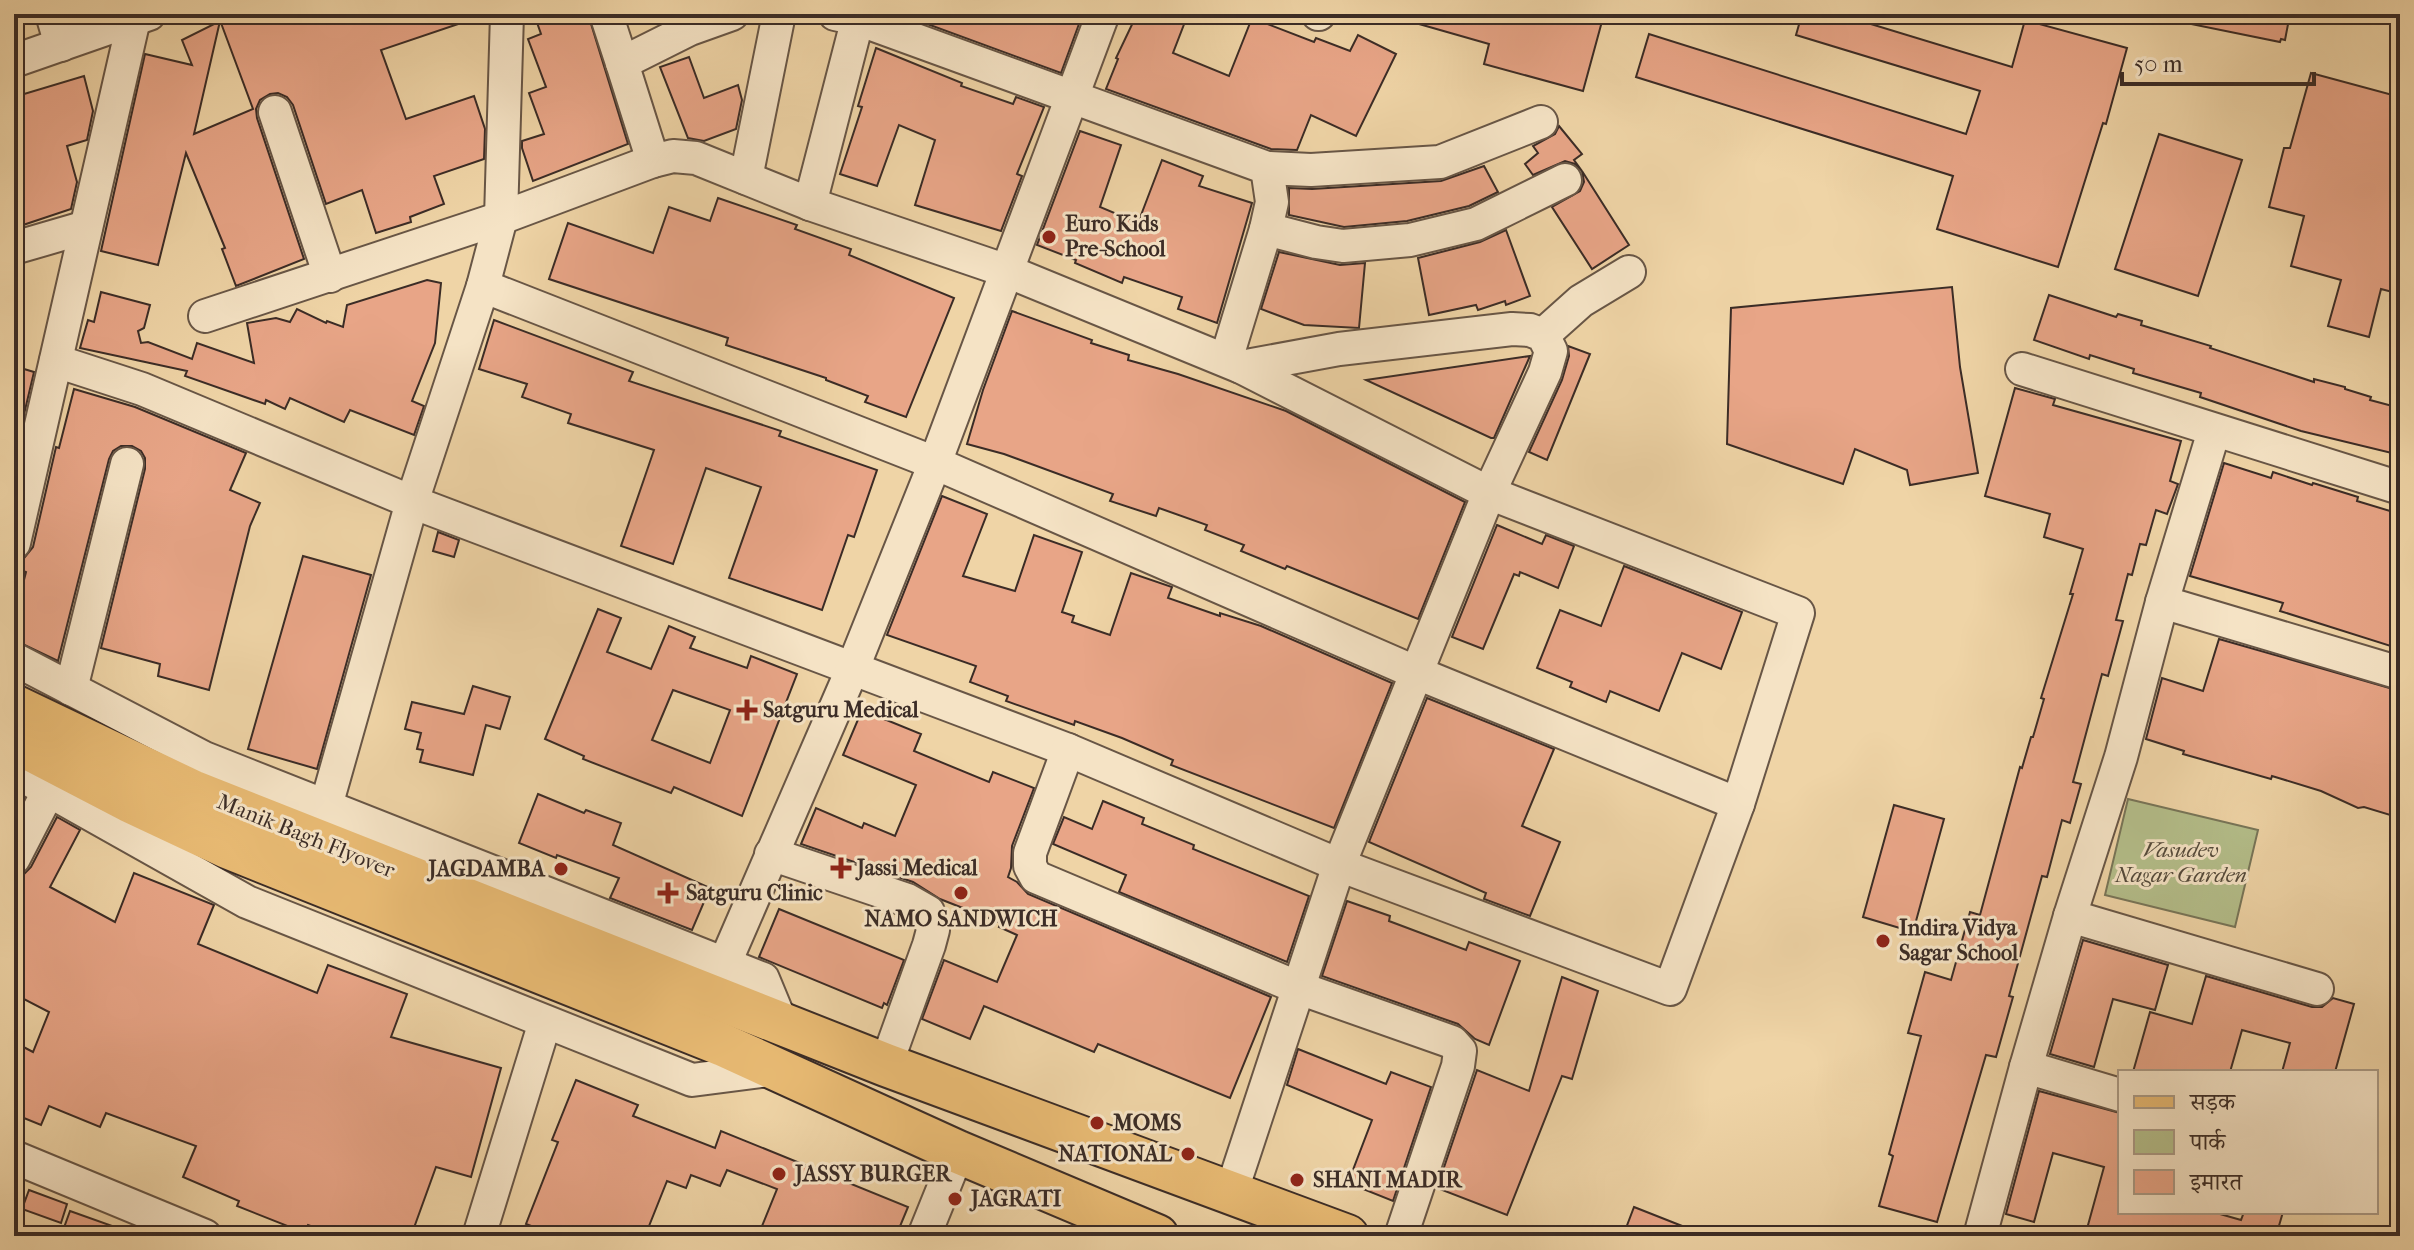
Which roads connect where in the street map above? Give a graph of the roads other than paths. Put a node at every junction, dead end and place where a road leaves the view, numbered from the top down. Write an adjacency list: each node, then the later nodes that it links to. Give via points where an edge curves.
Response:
1 (52, 14): 10 (street)
2 (507, 14): 21 (street)
3 (606, 14): 12 (street)
4 (732, 14): 12 (street)
5 (779, 14): 18 (street)
6 (1103, 14): 13 (street)
7 (851, 16): 13 (street); 20 (street)
8 (141, 17): 9 (street); 22 (street)
9 (97, 24): 10 (street)
10 (61, 45): 11 (street)
11 (14, 61)
12 (622, 63): 16 (street)
13 (1072, 97): 17 (street); 25 (street)
14 (275, 112): 27 (street)
15 (1541, 122): 17 (street, via 1440,162)
16 (653, 161): 18 (street, via 684,155); 21 (street)
17 (1267, 168): 23 (street, via 1272,202)
18 (746, 178): 20 (street)
19 (1565, 180): 23 (street, via 1476,224 1410,240 1343,246)
20 (810, 204): 25 (street)
21 (501, 218): 27 (street); 28 (street)
22 (86, 227): 24 (street); 31 (street)
23 (1266, 229): 32 (street)
24 (14, 248)
25 (1007, 271): 32 (street); 35 (street)
26 (1629, 272): 30 (street, via 1581,301)
27 (330, 276): 29 (street)
28 (483, 286): 35 (street); 40 (street)
29 (205, 316)
30 (1543, 335): 32 (street, via 1512,329); 39 (street, via 1551,351 1545,372)
31 (56, 361): 37 (street); 40 (street, via 142,389)
32 (1234, 364): 39 (street)
33 (2022, 369): 34 (street)
34 (2214, 431): 38 (street); 42 (street)
35 (935, 463): 44 (street); 45 (street)
36 (127, 464): 47 (street)
37 (21, 480): 41 (street)
38 (2400, 488)
39 (1489, 493): 45 (street); 53 (street, via 1798,613)
40 (412, 502): 44 (street); 54 (street)
41 (14, 543)
42 (2162, 602): 46 (street); 58 (street, via 2121,757)
43 (14, 659): 47 (street)
44 (852, 670): 50 (street); 55 (street)
45 (1417, 673): 53 (street); 57 (street)
46 (2400, 673)
47 (71, 689): 54 (street, via 204,758)
48 (14, 706): 63 (main road, Manik Bagh Flyover, via 192,791)
49 (14, 741): 63 (main road, Manik Bagh Flyover, via 227,847)
50 (1068, 750): 57 (street); 60 (street, via 1030,853 1036,877)
51 (14, 771): 52 (street)
52 (49, 790): 56 (street); 62 (street, via 247,902)
53 (1738, 804): 57 (street, via 1670,989)
54 (326, 806): 59 (street)
55 (771, 854): 59 (street); 65 (street, via 928,912 933,930 929,945)
56 (14, 858)
57 (1339, 865): 60 (street)
58 (2070, 916): 61 (street); 66 (street)
59 (724, 965): 64 (street, via 763,979)
60 (1299, 988): 71 (street); 77 (street, via 1452,1042 1460,1051)
61 (2317, 989)
62 (545, 1022): 67 (street, via 692,1080); 73 (street)
63 (727, 1025): 64 (main road, Manik Bagh Flyover); 67 (main road, Manik Bagh Flyover)
64 (782, 1025): 65 (main road, Manik Bagh Flyover)
65 (886, 1065): 71 (main road, Manik Bagh Flyover)
66 (2026, 1067): 68 (street); 78 (street)
67 (776, 1069): 69 (main road, Manik Bagh Flyover)
68 (2118, 1094)
69 (958, 1152): 74 (street); 75 (main road, Manik Bagh Flyover)
70 (14, 1157): 72 (street)
71 (1231, 1193): 76 (main road, Manik Bagh Flyover)
72 (205, 1236)
73 (479, 1236)
74 (924, 1236)
75 (1157, 1236)
76 (1347, 1236)
77 (1401, 1236)
78 (1980, 1236)

